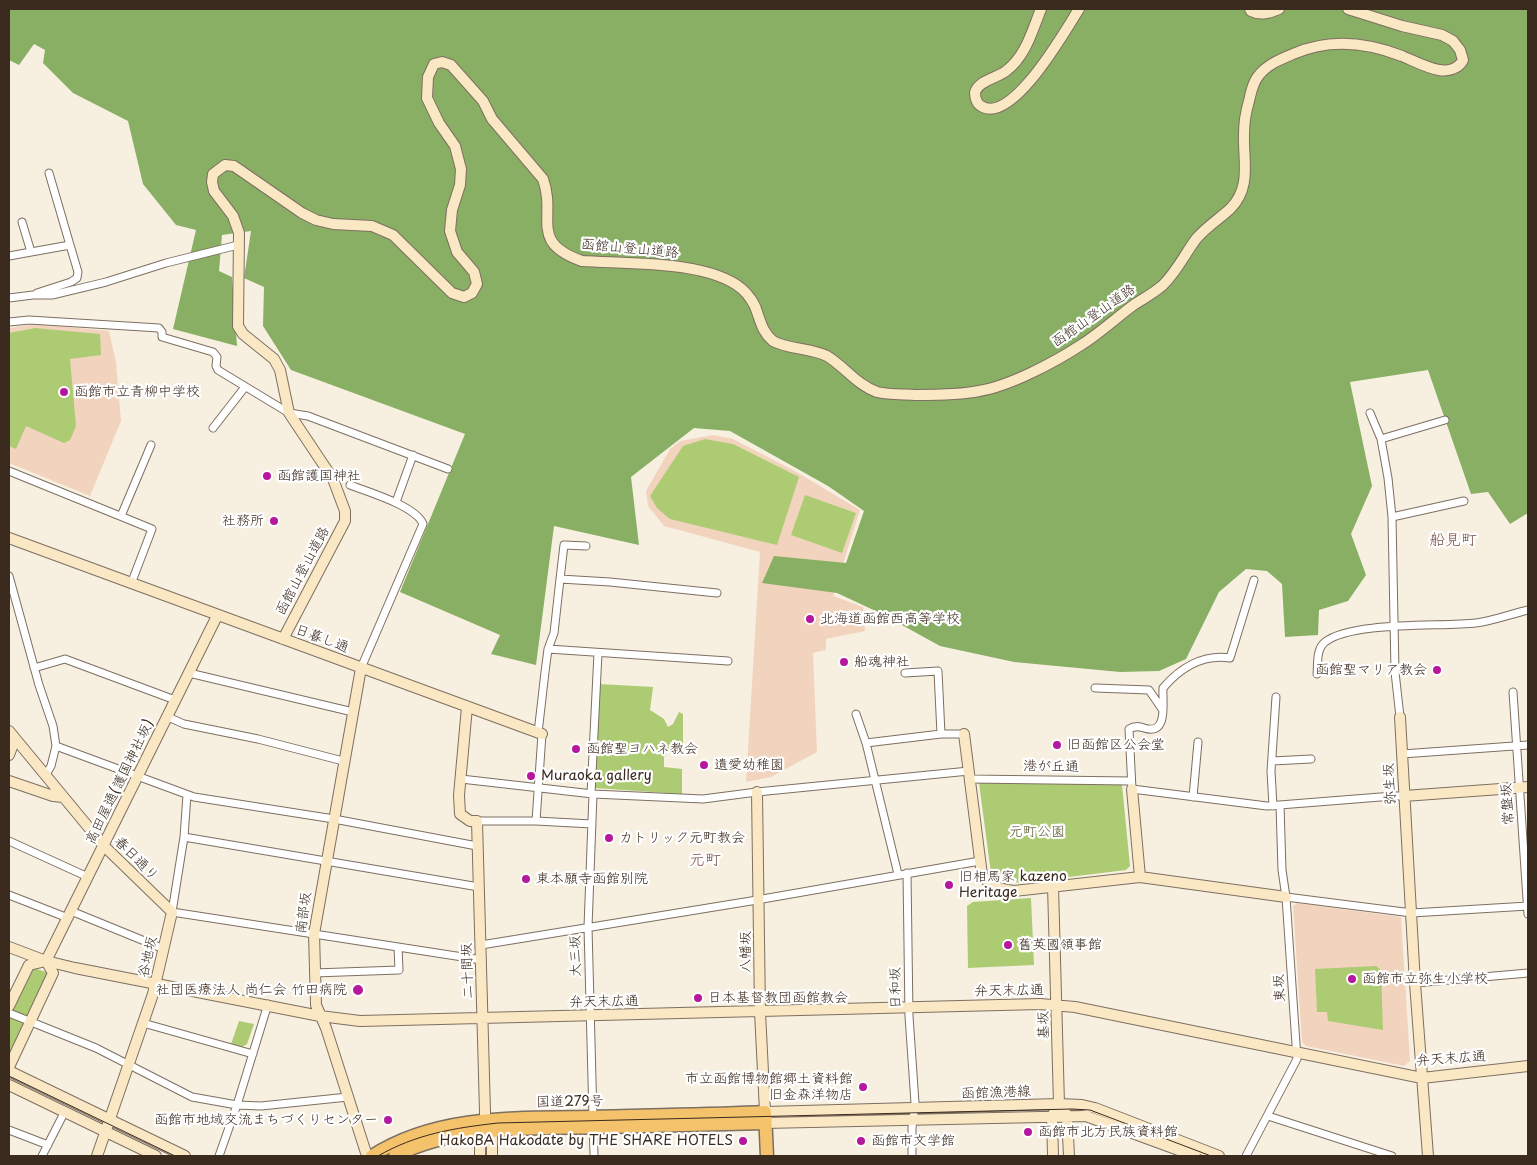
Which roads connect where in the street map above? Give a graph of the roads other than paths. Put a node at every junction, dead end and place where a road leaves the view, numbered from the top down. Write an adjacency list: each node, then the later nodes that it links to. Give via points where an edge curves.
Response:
1 (1041, 9): 2 (street, via 1021,57 1005,72 976,90 976,100 981,107 990,109 1002,105 1030,82)
2 (1079, 9)
3 (1250, 9): 4 (street, via 1257,14 1266,14)
4 (1279, 9)
5 (1348, 9): 9 (street, 函館山登山道路, via 1442,36 1453,41 1463,60 1456,68 1441,70 1371,46 1349,43 1328,44 1299,52 1267,67 1251,90 1247,108 1245,180 1239,197 1198,237 1172,275 1161,287 1080,346 1023,376 981,391 925,395 879,392 860,383 825,355 775,342 758,320 750,298 741,288 716,275 682,268 582,261 567,256 548,234 547,191 543,180 492,119 483,101 451,66 442,62 434,64 428,77 427,98 455,146 461,169 450,231 457,252 474,272 477,284 472,293 464,298 452,293 388,232 372,226 316,220 234,166 225,165 213,174 212,182 214,191 233,216 239,233)
6 (49, 173): 8 (street)
7 (22, 222): 10 (street)
8 (70, 245): 10 (street); 12 (street, via 77,278)
9 (238, 245): 12 (street, via 106,282 52,295); 16 (street, 函館山登山道路, via 238,326 243,334 274,359 280,370)
10 (31, 252): 11 (street)
11 (9, 256)
12 (33, 295): 13 (street)
13 (9, 298)
14 (9, 322): 15 (street, via 29,320 159,328 162,337 213,352 217,357 218,370)
15 (245, 387): 16 (street); 19 (street)
16 (289, 413): 22 (street, via 308,416); 40 (street, 函館山登山道路, via 333,479 345,511 345,521)
17 (1370, 413): 20 (street, 弥生坂)
18 (1445, 420): 20 (street)
19 (213, 428)
20 (1381, 439): 29 (street, 弥生坂)
21 (151, 445): 28 (street)
22 (413, 455): 23 (street); 27 (street)
23 (448, 469)
24 (9, 470): 28 (street)
25 (350, 485): 27 (street)
26 (1464, 501): 29 (street)
27 (396, 502): 45 (street, via 421,519 423,524)
28 (121, 516): 35 (street, via 152,529)
29 (1392, 517): 39 (street, 弥生坂)
30 (9, 538): 35 (street, 日暮し通)
31 (586, 546): 33 (street, via 564,545)
32 (9, 576): 44 (street)
33 (560, 579): 36 (street); 41 (street, via 554,633)
34 (1254, 580): 55 (street, via 1230,658 1202,660 1175,674 1163,688)
35 (131, 584): 38 (street, 日暮し通)
36 (717, 593)
37 (1528, 610): 39 (street, via 1478,622)
38 (217, 616): 40 (street, 日暮し通); 46 (street, 高田屋通(護国神社坂))
39 (1393, 626): 48 (street, via 1338,635 1326,641 1320,647); 58 (street, 弥生坂)
40 (283, 639): 45 (street, 日暮し通)
41 (548, 648): 42 (street); 60 (street)
42 (598, 653): 43 (street); 83 (street, 大三坂)
43 (728, 661)
44 (34, 668): 52 (street, via 65,659); 66 (street, via 51,717)
45 (361, 668): 53 (street, 日暮し通); 54 (street, 南部坂)
46 (189, 673): 52 (street, 高田屋通(護国神社坂)); 54 (street)
47 (905, 673): 61 (street, via 938,672)
48 (1317, 674)
49 (1095, 688): 55 (street, via 1148,690)
50 (1513, 692): 67 (street, 常盤坂)
51 (1276, 697): 71 (street, 東坂)
52 (175, 700): 57 (street, 高田屋通(護国神社坂))
53 (467, 707): 60 (street, 日暮し通); 76 (street)
54 (353, 712): 72 (street, 南部坂)
55 (1164, 712): 79 (street, via 1156,729 1133,726 1129,729)
56 (856, 714): 64 (street)
57 (168, 716): 72 (street, via 184,724); 75 (street, 高田屋通(護国神社坂))
58 (1400, 717): 68 (street, 弥生坂)
59 (11, 734): 69 (street); 74 (street, 春日通り)
60 (540, 734): 81 (street)
61 (941, 734): 62 (street); 64 (street)
62 (964, 734): 73 (street)
63 (1198, 742): 87 (street)
64 (866, 743): 77 (street)
65 (1528, 745): 67 (street)
66 (56, 746): 74 (street); 75 (street)
67 (1517, 747): 68 (street); 80 (street, 常盤坂)
68 (1402, 754): 85 (street, 弥生坂)
69 (9, 755)
70 (1311, 759): 71 (street)
71 (1272, 760): 88 (street, 東坂)
72 (343, 761): 89 (street, 南部坂)
73 (969, 775): 77 (street, 港が丘通); 79 (street, 港が丘通); 98 (street)
74 (45, 776): 86 (street, 春日通り)
75 (138, 776): 84 (street); 95 (street, 高田屋通(護国神社坂))
76 (461, 780): 81 (street, 港が丘通); 90 (street, via 460,814 470,821)
77 (875, 780): 82 (street, 港が丘通); 100 (street)
78 (9, 781): 86 (street)
79 (1131, 785): 87 (street, 港が丘通); 102 (street)
80 (1524, 787): 85 (street); 108 (street, 常盤坂)
81 (539, 788): 83 (street, 港が丘通); 91 (street)
82 (757, 792): 83 (street, 港が丘通, via 703,799); 107 (street, 八幡坂)
83 (592, 794): 92 (street, 大三坂)
84 (186, 795): 89 (street); 93 (street, 谷地坂)
85 (1404, 796): 88 (street, 港が丘通); 110 (street, 弥生坂)
86 (63, 797): 95 (street, 春日通り)
87 (1193, 797): 88 (street, 港が丘通)
88 (1276, 806): 106 (street, 東坂)
89 (334, 819): 96 (street); 97 (street, 南部坂)
90 (477, 821): 91 (street); 96 (street, 二十間坂)
91 (536, 821): 92 (street)
92 (592, 824): 113 (street, 大三坂)
93 (184, 837): 97 (street); 109 (street, 谷地坂)
94 (9, 841): 101 (street)
95 (104, 846): 101 (street, 高田屋通(護国神社坂)); 109 (street, 春日通り)
96 (477, 846): 104 (street, 二十間坂)
97 (326, 860): 104 (street); 114 (street, 南部坂)
98 (980, 861): 99 (street); 103 (street, via 986,881 1002,889 1014,891)
99 (907, 872): 100 (street); 128 (street, 日和坂)
100 (898, 874): 107 (street)
101 (88, 877): 111 (street, 高田屋通(護国神社坂))
102 (1140, 877): 103 (street); 106 (street)
103 (1053, 886): 126 (street, 基坂)
104 (479, 887): 115 (street, 二十間坂)
105 (9, 895): 111 (street)
106 (1286, 897): 110 (street); 136 (street, 東坂)
107 (760, 899): 113 (street); 129 (street, 八幡坂)
108 (1528, 906): 110 (street); 112 (street, 常盤坂)
109 (172, 912): 114 (street); 118 (street, 谷地坂)
110 (1412, 913): 123 (street, 弥生坂)
111 (70, 914): 118 (street); 120 (street, 高田屋通(護国神社坂))
112 (1528, 914)
113 (588, 927): 115 (street); 132 (street, 大三坂)
114 (314, 934): 117 (street); 121 (street, 南部坂)
115 (481, 945): 119 (street, 二十間坂)
116 (9, 947): 120 (street, 弁天末広通)
117 (398, 947): 119 (street); 121 (street, via 398,970)
118 (164, 949): 124 (street, 谷地坂)
119 (482, 960): 133 (street, 二十間坂)
120 (46, 961): 124 (street, 弁天末広通); 127 (street, via 29,965); 134 (street, via 53,973)
121 (314, 973): 131 (street, 南部坂)
122 (1528, 973): 123 (street)
123 (1415, 983): 142 (street, 弥生坂)
124 (156, 984): 125 (street, 弁天末広通); 135 (street, 谷地坂)
125 (268, 1004): 131 (street, 弁天末広通); 137 (street)
126 (1057, 1005): 128 (street, 弁天末広通); 136 (street, 弁天末広通); 145 (street, 基坂)
127 (9, 1006)
128 (909, 1007): 129 (street, 弁天末広通); 147 (street, 日和坂)
129 (760, 1012): 132 (street, 弁天末広通); 152 (street, 八幡坂)
130 (9, 1013): 134 (street)
131 (320, 1016): 133 (street, 弁天末広通, via 360,1021); 144 (street, 南部坂)
132 (590, 1016): 133 (street, 弁天末広通); 155 (street, 大三坂)
133 (483, 1018): 154 (street, 二十間坂)
134 (29, 1022): 138 (street, via 96,1048); 139 (street)
135 (143, 1023): 137 (street); 138 (street, 谷地坂)
136 (1297, 1053): 142 (street, 弁天末広通); 150 (street, 東坂, via 1297,1060)
137 (253, 1054): 146 (street)
138 (129, 1065): 146 (street, via 192,1096); 153 (street, 谷地坂)
139 (9, 1066)
140 (1528, 1066): 142 (street, 弁天末広通)
141 (9, 1071): 153 (street)
142 (1422, 1078): 179 (street, 弥生坂)
143 (9, 1084): 157 (street)
144 (348, 1097): 146 (street, via 261,1106); 165 (street, 南部坂)
145 (1059, 1104): 147 (street, 函館漁港線); 148 (street); 149 (street); 176 (street, 函館漁港線, via 1089,1106)
146 (237, 1105): 164 (street)
147 (914, 1110): 148 (street, 函館漁港線); 152 (street, 函館漁港線); 172 (street, 日和坂)
148 (1052, 1116): 149 (street, 函館漁港線); 173 (street)
149 (1067, 1116): 174 (street); 175 (street, 函館漁港線, via 1093,1118)
150 (1268, 1116): 177 (street, 東坂); 178 (street)
151 (62, 1117): 159 (street)
152 (765, 1118): 155 (highway, 国道279号); 171 (highway)
153 (110, 1119): 157 (street, 谷地坂); 160 (street)
154 (485, 1120): 155 (highway, 国道279号); 158 (street, via 491,1127); 166 (highway, 国道279号, via 420,1134)
155 (593, 1122): 158 (highway, 国道279号); 170 (street, 大三坂)
156 (9, 1130): 159 (street)
157 (105, 1132): 162 (street, 谷地坂); 163 (street)
158 (486, 1132): 167 (highway, 国道279号, via 431,1142); 168 (street); 169 (street)
159 (48, 1145): 161 (street)
160 (179, 1155)
161 (42, 1156)
162 (97, 1156)
163 (156, 1156)
164 (219, 1156)
165 (367, 1156)
166 (372, 1156)
167 (396, 1156)
168 (480, 1156)
169 (492, 1156)
170 (594, 1156)
171 (766, 1156)
172 (912, 1156)
173 (1053, 1156)
174 (1068, 1156)
175 (1195, 1156)
176 (1220, 1156)
177 (1246, 1156)
178 (1392, 1156)
179 (1428, 1156)

